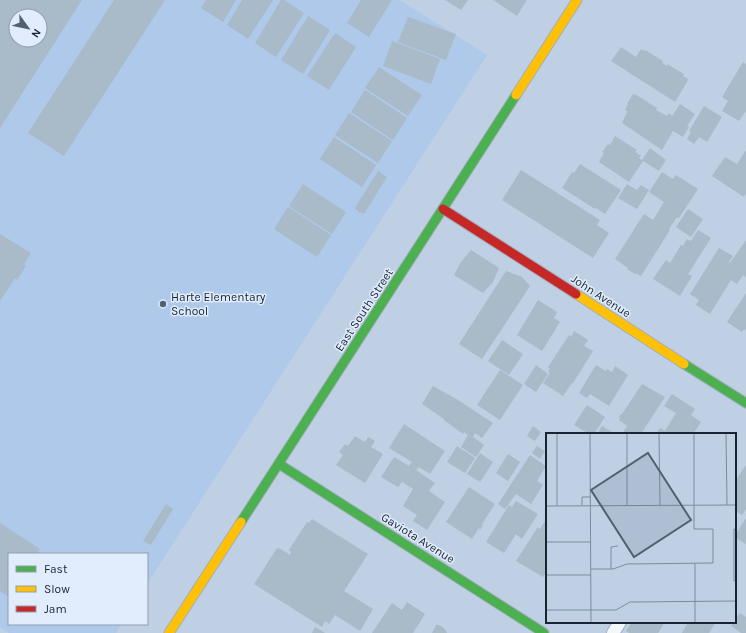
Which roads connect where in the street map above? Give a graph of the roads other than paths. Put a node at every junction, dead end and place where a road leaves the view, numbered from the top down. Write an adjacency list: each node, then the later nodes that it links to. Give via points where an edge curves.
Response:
1 (577, 0): 2 (main road, East South Street)
2 (443, 209): 3 (main road, John Avenue); 4 (main road, East South Street)
3 (746, 403)
4 (279, 464): 6 (main road, East South Street); 7 (main road, Gaviota Avenue)
5 (619, 623): 8 (lane)
6 (169, 633)
7 (544, 633)
8 (613, 633)

